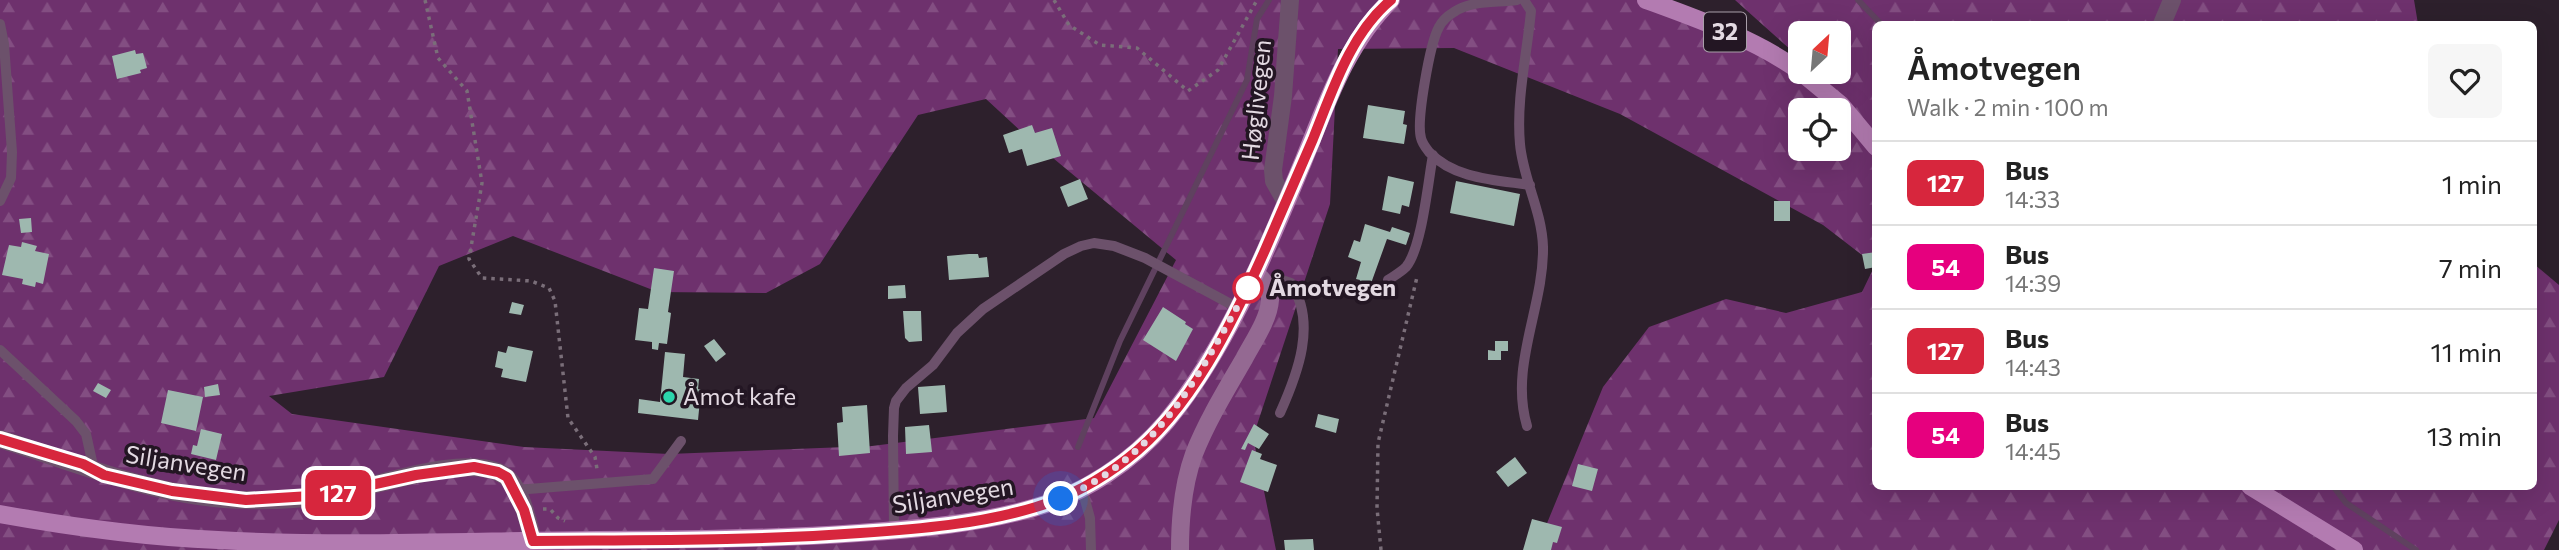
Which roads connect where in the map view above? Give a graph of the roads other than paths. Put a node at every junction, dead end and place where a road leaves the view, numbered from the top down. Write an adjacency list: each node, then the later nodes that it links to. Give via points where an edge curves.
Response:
1 (1391, 0): 15 (main road, Siljanvegen, via 1363,32 1339,75)
2 (1517, 0): 12 (lane, via 1468,5 1452,12 1440,25 1432,42 1419,126 1421,140)
3 (1524, 0): 13 (lane, via 1531,11 1519,126)
4 (1646, 0): 9 (main road, 32, via 1700,20)
5 (2172, 0): 7 (street)
6 (1290, 10): 15 (street, Høglivegen, via 1273,170 1273,181)
7 (2163, 21)
8 (0, 24): 14 (lane, via 12,152 11,178)
9 (1788, 64)
10 (1816, 84): 11 (main road, 32, via 1841,105)
11 (1872, 143)
12 (1433, 155): 13 (lane, via 1466,174); 17 (lane, via 1413,256)
13 (1530, 185): 22 (lane, via 1543,246 1524,364 1522,398)
14 (0, 201)
15 (1286, 202): 16 (main road, Siljanvegen)
16 (1255, 273): 18 (main road); 19 (main road, Siljanvegen)
17 (1388, 280)
18 (1268, 290): 21 (lane, via 1282,280 1291,283 1299,301 1304,338 1298,369); 33 (main road, via 1268,311 1193,456 1182,508)
19 (1238, 308): 26 (main road, Siljanvegen, via 1167,421 1127,460); 30 (lane, via 1114,246 1094,243 1064,254 984,309 896,401)
20 (0, 350): 25 (lane, via 76,421 86,434)
21 (1280, 413)
22 (1527, 426)
23 (0, 439): 25 (street, Siljanvegen)
24 (681, 441): 27 (lane, via 653,479)
25 (94, 470): 27 (street, Siljanvegen, via 172,491 246,500 326,495 474,467 498,472)
26 (1082, 489): 30 (main road, Siljanvegen, via 1011,514); 32 (lane, via 1090,518)
27 (516, 490): 31 (street)
28 (2256, 490): 34 (main road)
29 (0, 514): 31 (main road, Siljanvegen, via 119,532 218,540)
30 (894, 531): 31 (main road, Siljanvegen)
31 (534, 545)
32 (1091, 550)
33 (1180, 550)
34 (2354, 550)

